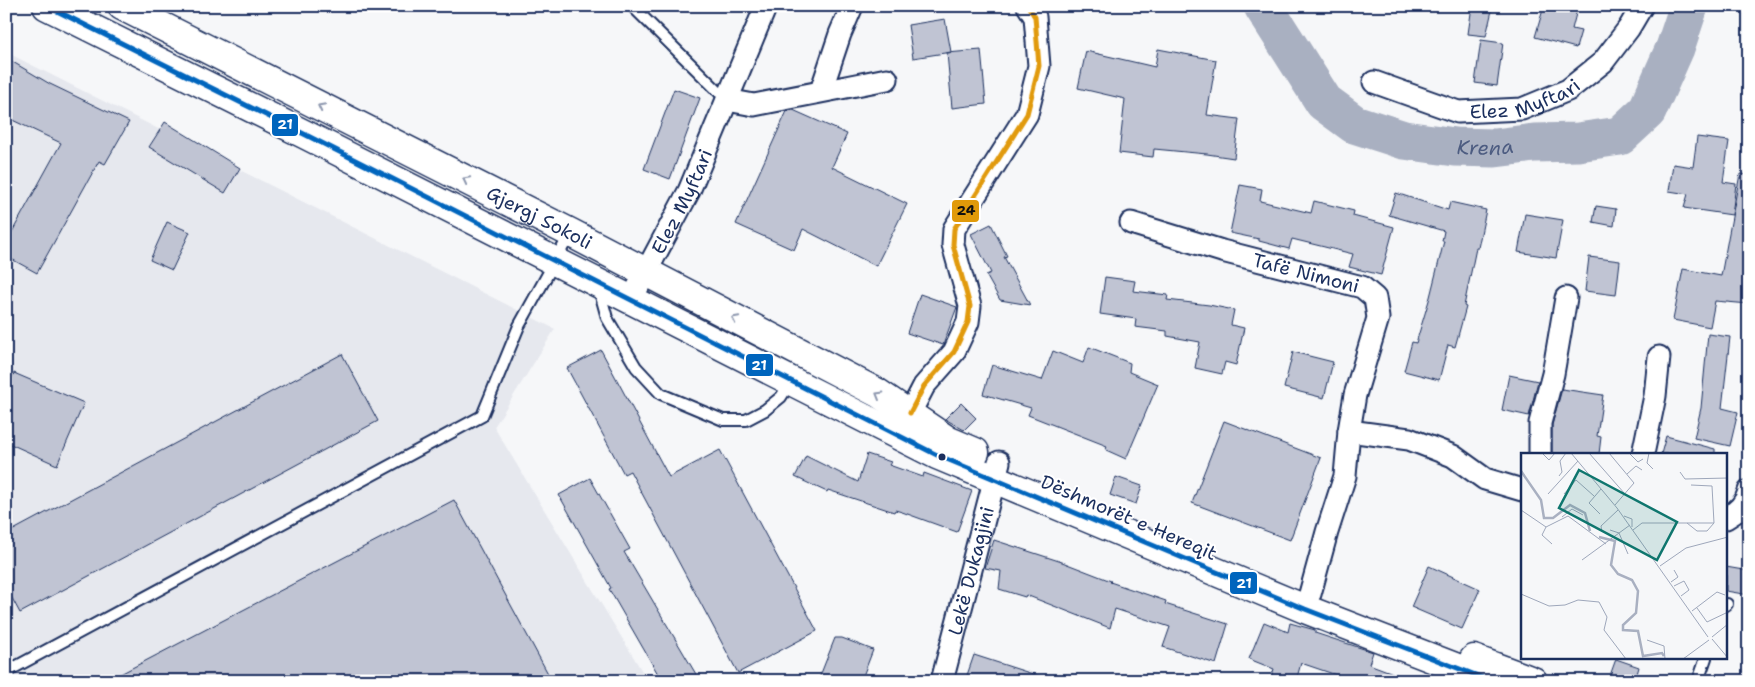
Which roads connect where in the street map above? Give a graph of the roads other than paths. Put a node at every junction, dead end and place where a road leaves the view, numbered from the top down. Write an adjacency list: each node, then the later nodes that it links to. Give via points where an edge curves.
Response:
1 (47, 6): 14 (main road, Gjergj Sokoli)
2 (122, 6): 13 (main road, Gjergj Sokoli, one-way to 2)
3 (632, 6): 11 (lane)
4 (766, 6): 11 (street, Elez Myftari)
5 (852, 6): 10 (street)
6 (1028, 6): 21 (street, via 1035,18 1039,66 1027,114 954,229 953,244 970,306 968,322 954,352 924,386)
7 (1642, 6): 9 (street, Elez Myftari, via 1603,62 1568,90 1522,109 1458,112)
8 (887, 78): 10 (street)
9 (1374, 82)
10 (821, 91): 11 (street, via 754,105)
11 (727, 100): 15 (street, Elez Myftari, via 689,191)
12 (1131, 223): 22 (street, Tafë Nimoni, via 1222,251 1362,287 1375,298 1378,318)
13 (570, 233): 14 (lane); 15 (main road, Gjergj Sokoli)
14 (554, 261): 16 (main road, Gjergj Sokoli); 32 (lane, via 520,326 482,416)
15 (645, 273): 18 (street, Elez Myftari); 21 (main road, Gjergj Sokoli, one-way to 15, via 878,394)
16 (598, 283): 18 (main road, Gjergj Sokoli); 20 (lane, via 607,318 636,367 661,394 723,420 746,420 781,397)
17 (1566, 298): 24 (street, via 1553,374 1540,423)
18 (631, 300): 20 (main road, Gjergj Sokoli)
19 (1659, 357): 25 (street)
20 (791, 381): 23 (main road, Gjergj Sokoli)
21 (910, 414): 23 (main road, Gjergj Sokoli)
22 (1349, 431): 27 (street, via 1409,439 1453,456 1485,478); 30 (street, Tafë Nimoni, via 1345,476)
23 (943, 448): 26 (main road, Dëshmorët e Hereqit)
24 (1540, 453)
25 (1643, 453)
26 (996, 470): 30 (main road, Dëshmorët e Hereqit); 33 (street, Lekë Dukagjini); 34 (main road, via 1305,609)
27 (1521, 490)
28 (1749, 491): 29 (street, via 1736,512)
29 (1728, 517)
30 (1310, 594): 35 (main road, Dëshmorët e Hereqit)
31 (1705, 660): 36 (lane)
32 (6, 672)
33 (942, 681)
34 (1491, 681)
35 (1533, 681)
36 (1698, 681)

